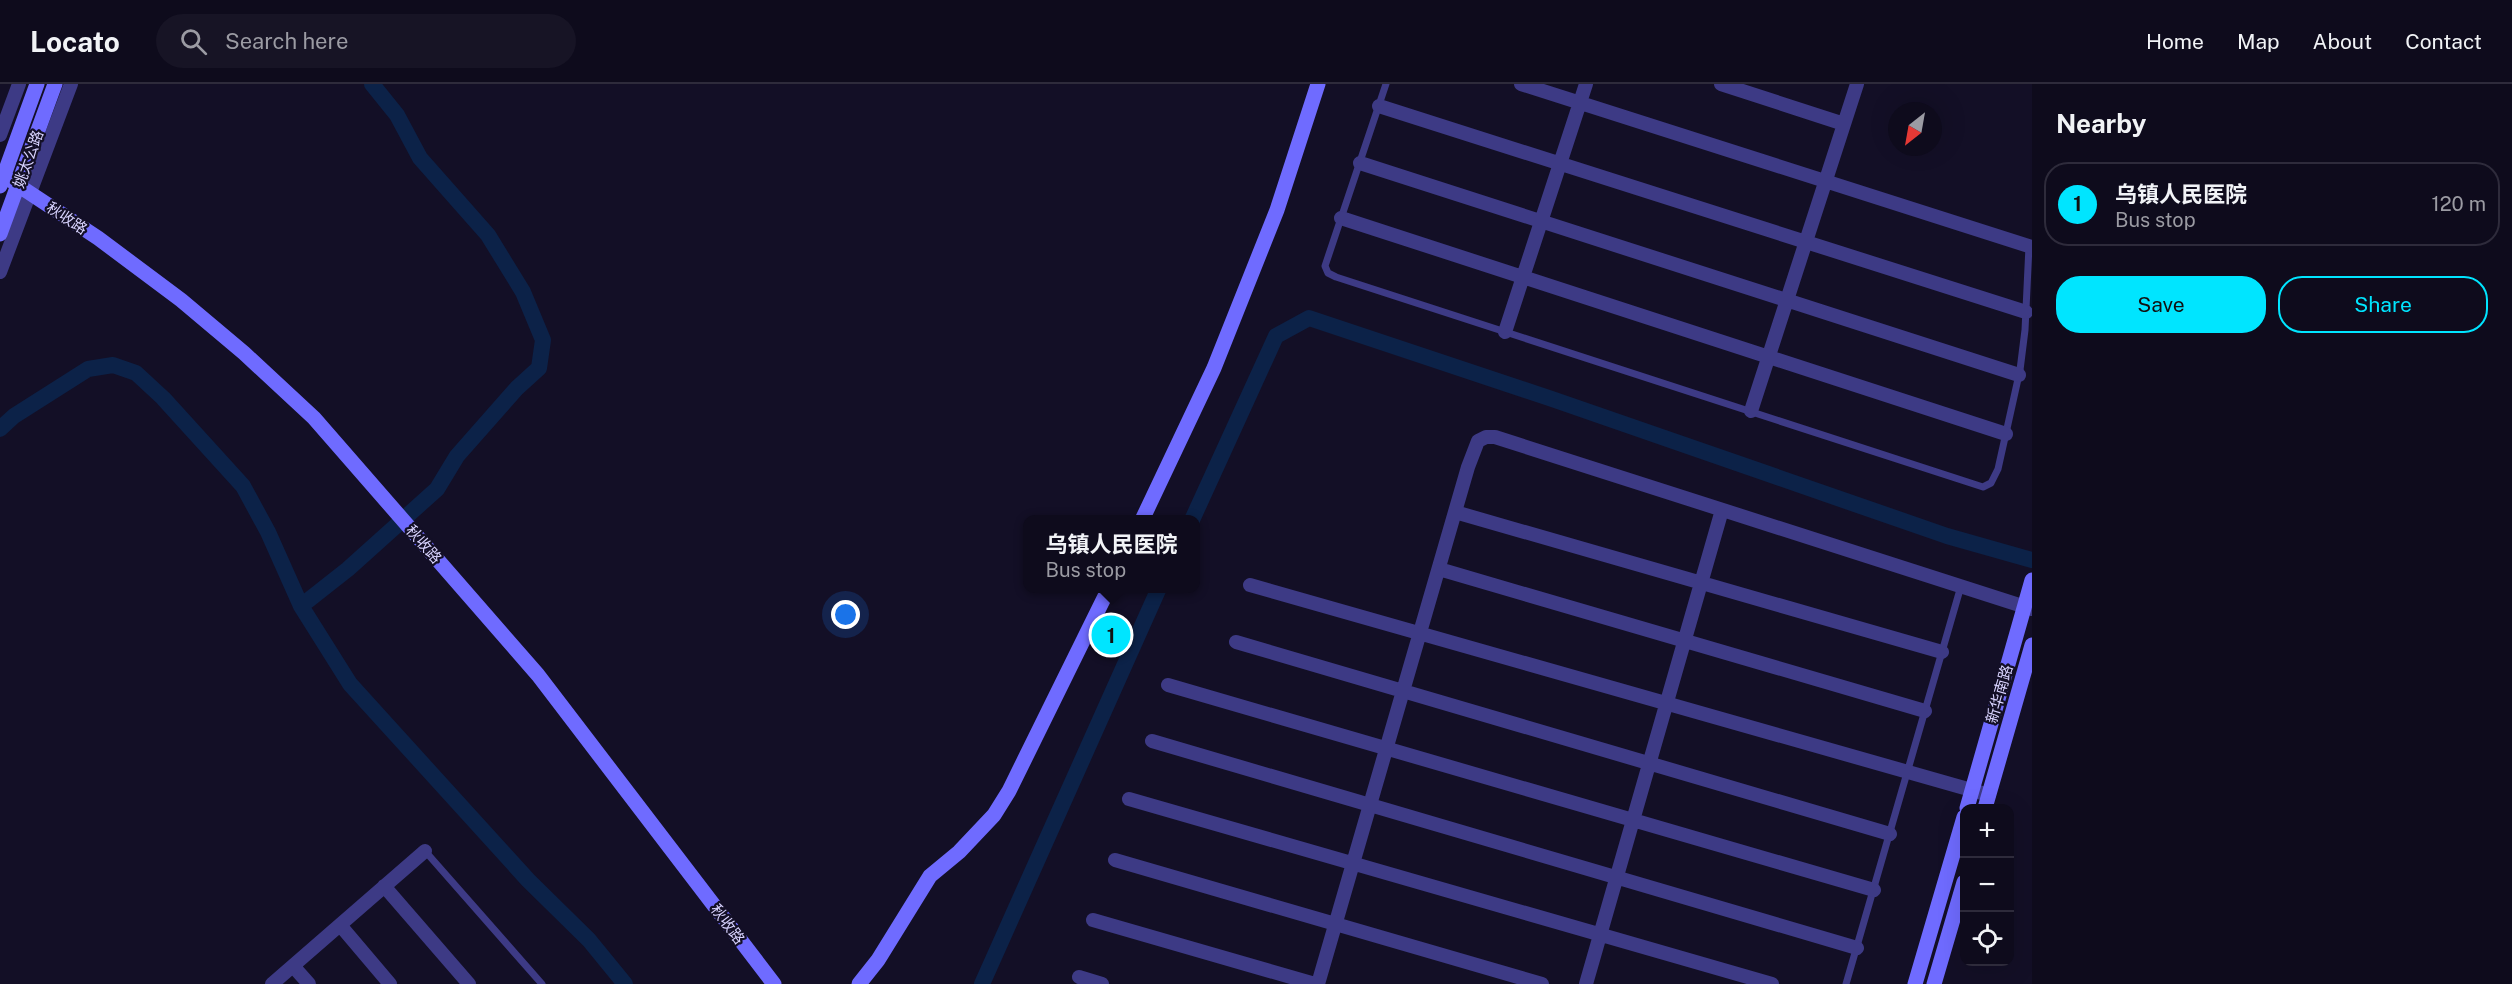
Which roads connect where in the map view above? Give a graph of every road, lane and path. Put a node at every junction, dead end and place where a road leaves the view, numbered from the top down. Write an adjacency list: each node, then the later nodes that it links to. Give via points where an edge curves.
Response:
1 (19, 84): 14 (street)
2 (37, 84): 17 (street, 姚太公路)
3 (55, 84): 19 (street, 姚太公路)
4 (71, 84): 19 (street)
5 (1318, 84): 36 (street, via 1277,210 1214,368)
6 (1386, 84): 12 (lane)
7 (1521, 84): 11 (street)
8 (1586, 84): 11 (street)
9 (1722, 84): 13 (street)
10 (1857, 84): 13 (street)
11 (1580, 103): 16 (street); 18 (street)
12 (1379, 106): 15 (lane); 16 (street)
13 (1844, 124): 18 (street)
14 (0, 135)
15 (1360, 163): 20 (lane); 21 (street)
16 (1560, 164): 21 (street); 23 (street)
17 (2, 181): 19 (street, 秋收路)
18 (1826, 181): 23 (street); 24 (street)
19 (24, 189): 22 (street, 姚太公路); 25 (street); 84 (street, 秋收路, via 181,300 314,418 538,675)
20 (1341, 218): 26 (street); 29 (lane, via 1325,266 1328,273)
21 (1542, 221): 26 (street); 27 (street)
22 (0, 234)
23 (1806, 242): 27 (street); 28 (street)
24 (2030, 247): 28 (lane)
25 (0, 272)
26 (1523, 277): 29 (street); 30 (street)
27 (1787, 300): 30 (street); 31 (street)
28 (2026, 312): 31 (lane)
29 (1505, 332): 32 (lane)
30 (1769, 357): 32 (street); 33 (street)
31 (2019, 375): 33 (lane)
32 (1751, 411): 33 (lane, via 1983,487 1991,483 1998,469)
33 (2006, 434)
34 (1722, 510): 35 (street, via 1486,437 1478,441 1473,453); 39 (street); 41 (street)
35 (1455, 512): 37 (street); 39 (street)
36 (1144, 515)
37 (1438, 569): 44 (street); 45 (street)
38 (2032, 580): 43 (street, 新华南路)
39 (1701, 583): 45 (street); 48 (street)
40 (1250, 585): 44 (street)
41 (1961, 586): 43 (street); 48 (lane)
42 (1107, 593): 85 (street, via 994,815 930,876)
43 (2028, 608): 57 (street, 新华南路)
44 (1420, 633): 50 (street); 51 (street)
45 (1685, 641): 51 (street); 52 (street)
46 (1236, 642): 50 (street)
47 (2032, 645): 59 (street, 新华南路)
48 (1942, 652): 52 (lane)
49 (1168, 685): 54 (street)
50 (1403, 691): 54 (street); 55 (street)
51 (1666, 703): 55 (street); 56 (street)
52 (1925, 711): 56 (lane)
53 (1152, 741): 61 (street)
54 (1386, 748): 61 (street); 62 (street)
55 (1649, 764): 62 (street); 63 (street)
56 (1908, 772): 57 (street); 63 (lane)
57 (1972, 790): 59 (street); 60 (street, 新华南路)
58 (1129, 798): 67 (street)
59 (1987, 802)
60 (1968, 804)
61 (1370, 805): 67 (street); 68 (street)
62 (1633, 820): 68 (street); 70 (street)
63 (1890, 834): 70 (lane)
64 (1960, 834): 92 (street)
65 (425, 851): 69 (street); 83 (lane)
66 (1115, 860): 73 (street)
67 (1353, 863): 73 (street); 75 (street)
68 (1617, 877): 75 (street); 76 (street)
69 (384, 886): 74 (street); 82 (street)
70 (1874, 890): 76 (lane)
71 (1960, 898): 93 (street)
72 (1093, 920): 87 (street)
73 (1335, 924): 87 (street); 88 (street)
74 (339, 925): 77 (street); 81 (street)
75 (1600, 935): 89 (street); 90 (street)
76 (1857, 948): 91 (lane)
77 (293, 966): 79 (street); 80 (street)
78 (1080, 977): 86 (street)
79 (272, 984)
80 (309, 984)
81 (390, 984)
82 (469, 984)
83 (543, 984)
84 (774, 984)
85 (859, 984)
86 (1102, 984)
87 (1316, 984)
88 (1542, 984)
89 (1586, 984)
90 (1772, 984)
91 (1846, 984)
92 (1915, 984)
93 (1934, 984)

